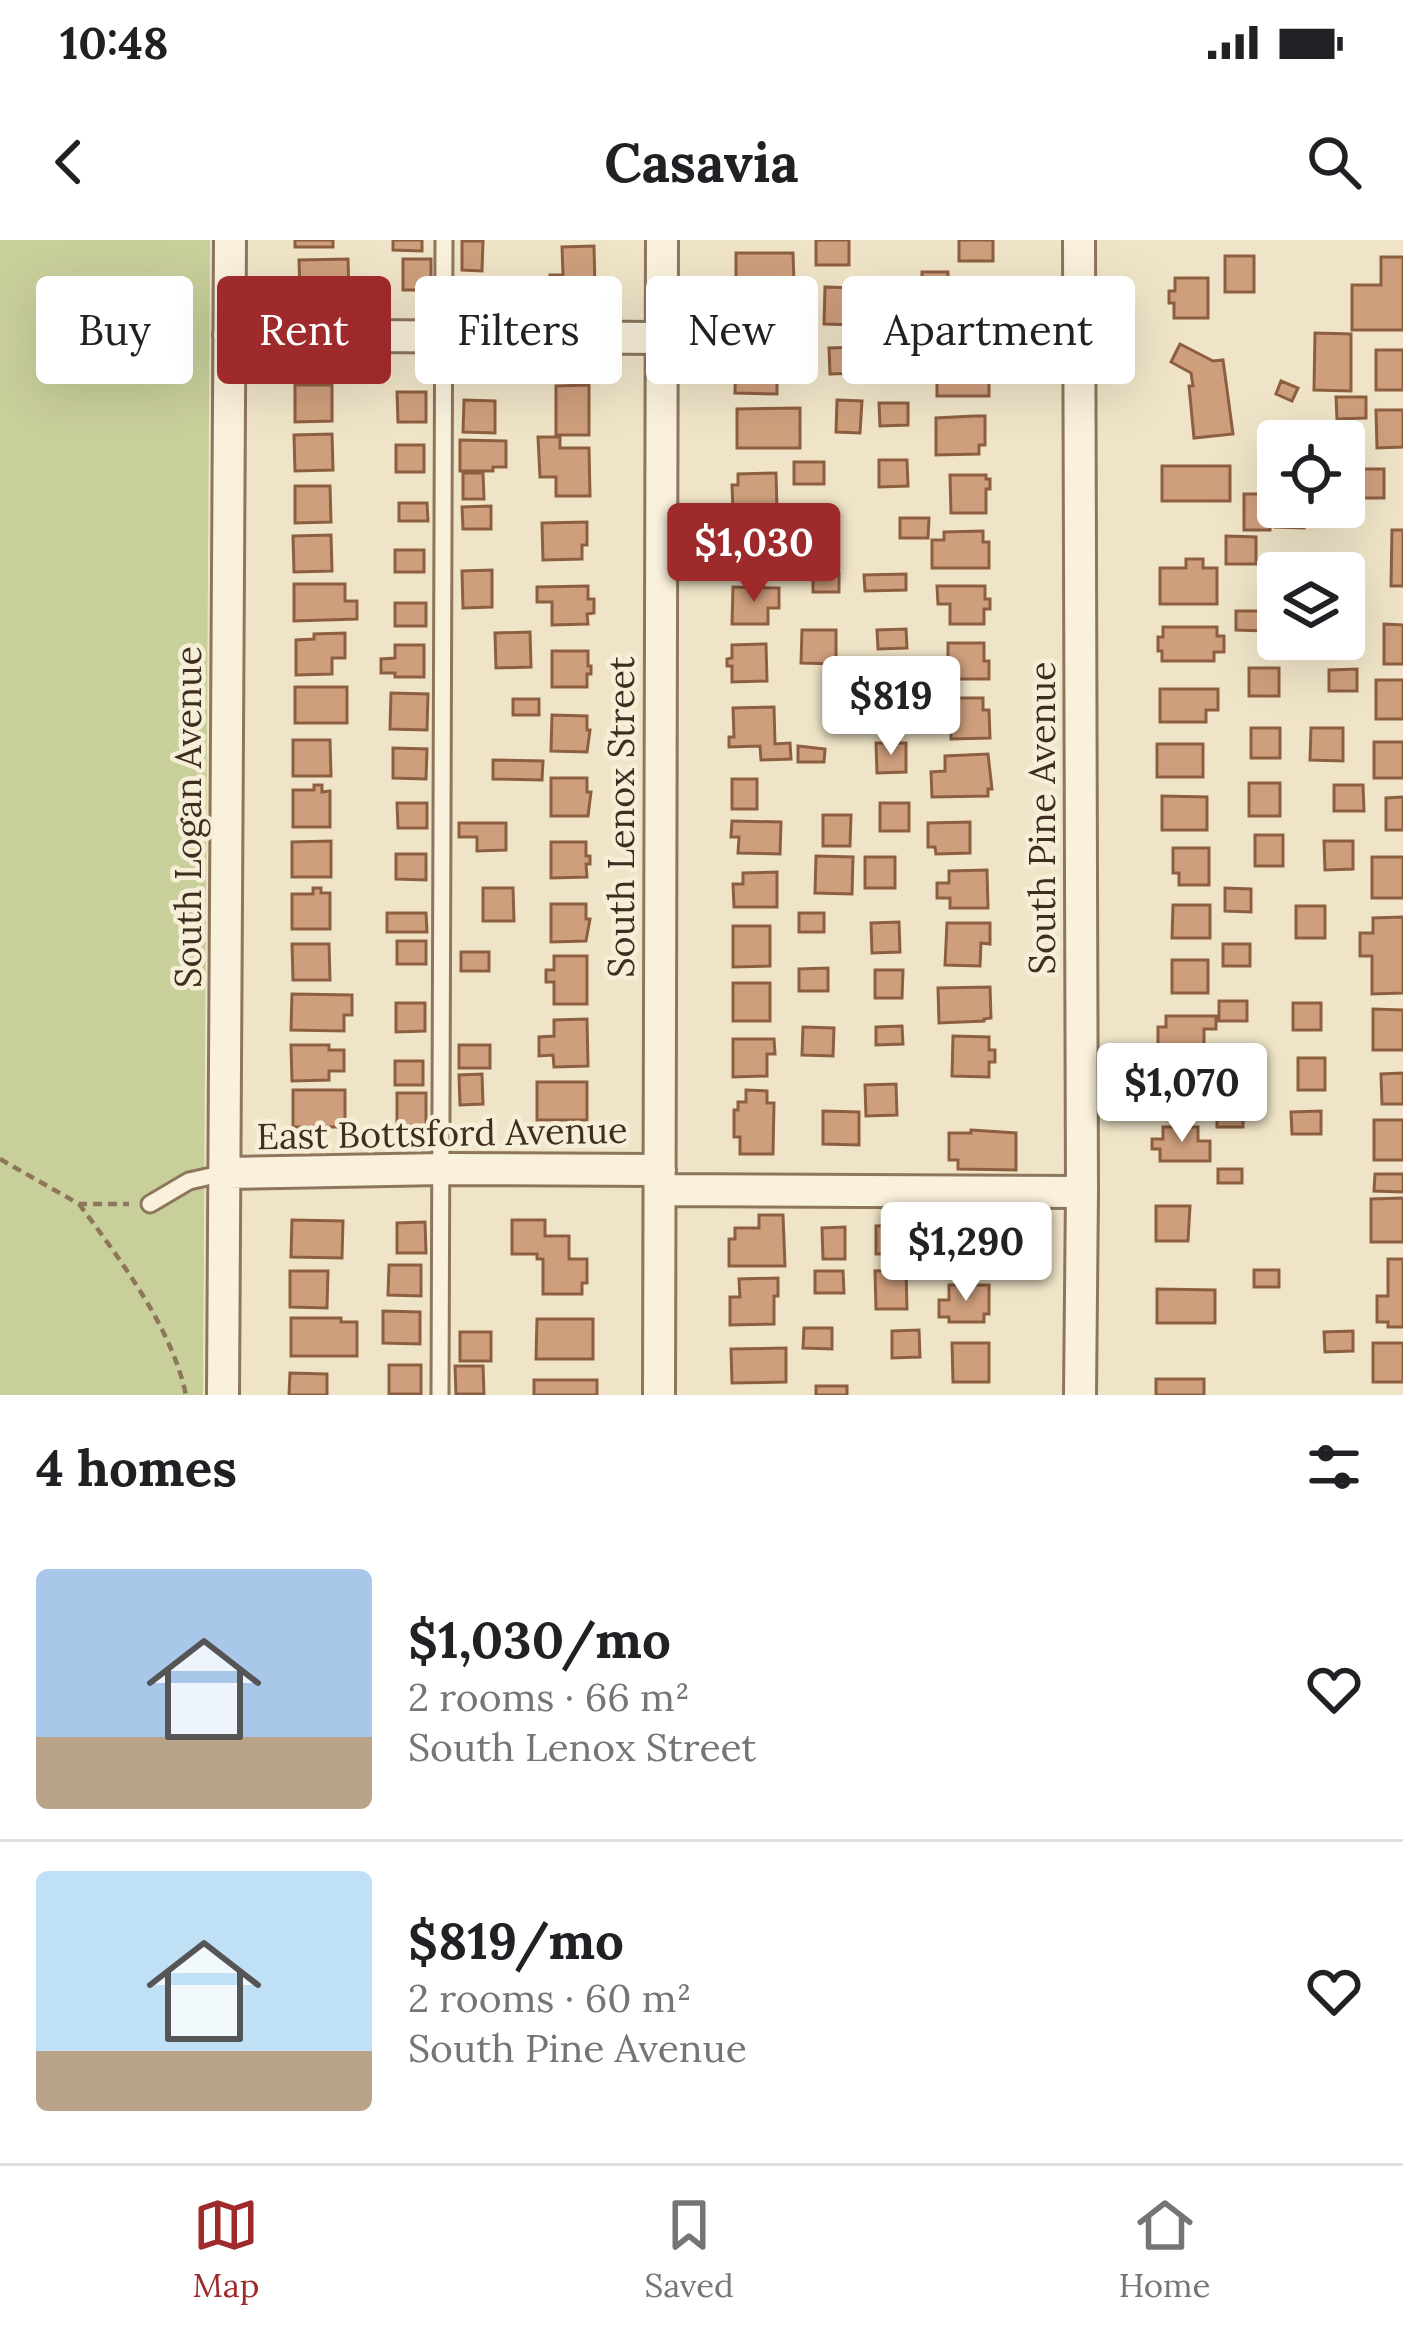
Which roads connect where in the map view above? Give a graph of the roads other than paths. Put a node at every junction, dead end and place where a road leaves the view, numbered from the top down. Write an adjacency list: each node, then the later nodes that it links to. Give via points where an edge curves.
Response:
1 (230, 240): 5 (street, South Logan Avenue)
2 (444, 240): 6 (lane)
3 (662, 240): 7 (street, South Lenox Street)
4 (1079, 240): 14 (street, South Pine Avenue)
5 (230, 276)
6 (444, 276)
7 (662, 276)
8 (230, 384): 12 (street, South Logan Avenue)
9 (443, 384): 11 (lane)
10 (662, 384): 13 (street, South Lenox Street)
11 (443, 1169): 12 (street, East Bottsford Avenue); 13 (street, East Bottsford Avenue); 17 (lane)
12 (225, 1173): 15 (lane, via 189,1181); 16 (street, South Logan Avenue)
13 (660, 1180): 14 (street, East Bottsford Avenue); 18 (street, South Lenox Street)
14 (1082, 1192): 19 (street, South Pine Avenue)
15 (150, 1204)
16 (223, 1395)
17 (440, 1395)
18 (659, 1395)
19 (1080, 1395)

